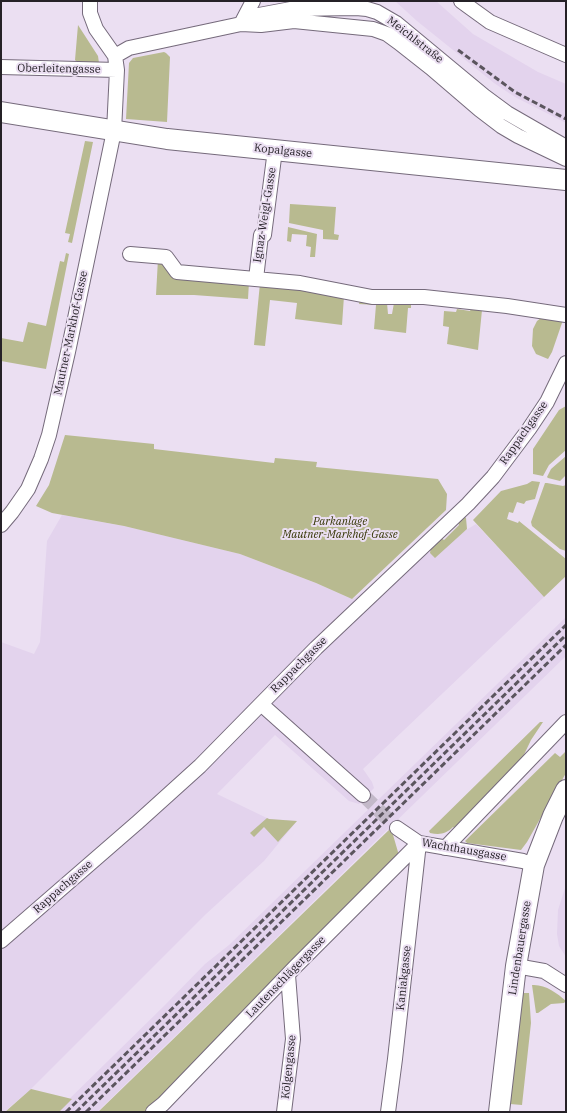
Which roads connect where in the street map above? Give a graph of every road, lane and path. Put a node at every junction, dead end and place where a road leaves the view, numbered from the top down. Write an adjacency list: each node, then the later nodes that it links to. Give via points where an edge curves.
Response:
1 (90, 1): 6 (street, via 90,13 96,29)
2 (253, 1): 4 (street)
3 (461, 1): 5 (street, via 490,22)
4 (241, 24): 6 (street, Meichlstraße, via 130,48); 11 (street, Meichlstraße, via 259,15 291,9 356,8 377,12 396,23 507,113); 13 (street, Meichlstraße, via 304,22 373,29 387,34 501,126)
5 (566, 55)
6 (115, 56): 8 (street, Mautner-Markhof-Gasse)
7 (1, 67): 8 (street, Oberleitengasse)
8 (117, 70): 10 (street, Mautner-Markhof-Gasse)
9 (1, 112): 10 (street, Kopalgasse)
10 (114, 130): 12 (street, Kopalgasse, via 167,139); 19 (street, Mautner-Markhof-Gasse, via 49,434 28,489)
11 (566, 148)
12 (275, 150): 14 (street, Kopalgasse); 16 (street, Ignaz-Weigl-Gasse)
13 (566, 159)
14 (566, 180)
15 (130, 254): 16 (street, via 166,256 177,272)
16 (256, 279): 17 (street, via 300,283 372,297 424,297)
17 (566, 315)
18 (566, 363): 20 (street, Rappachgasse, via 547,402 516,449 493,477)
19 (1, 524)
20 (261, 704): 23 (street); 28 (street, Rappachgasse, via 194,771)
21 (566, 722): 26 (street)
22 (566, 790): 27 (street, Lindenbauergasse)
23 (363, 795)
24 (397, 828): 25 (street, Wachthausgasse)
25 (419, 843): 26 (street, Wachthausgasse); 30 (street, Lautenschlägergasse); 34 (street, Kaniakgasse)
26 (445, 848): 27 (street, Wachthausgasse)
27 (534, 865): 29 (street, Lindenbauergasse)
28 (1, 941)
29 (516, 966): 31 (street, via 544,970); 35 (street, Lindenbauergasse)
30 (288, 975): 32 (street, Lautenschlägergasse); 33 (street, Kölgengasse, via 293,1039)
31 (566, 985)
32 (153, 1112)
33 (284, 1112)
34 (388, 1112)
35 (499, 1112)

